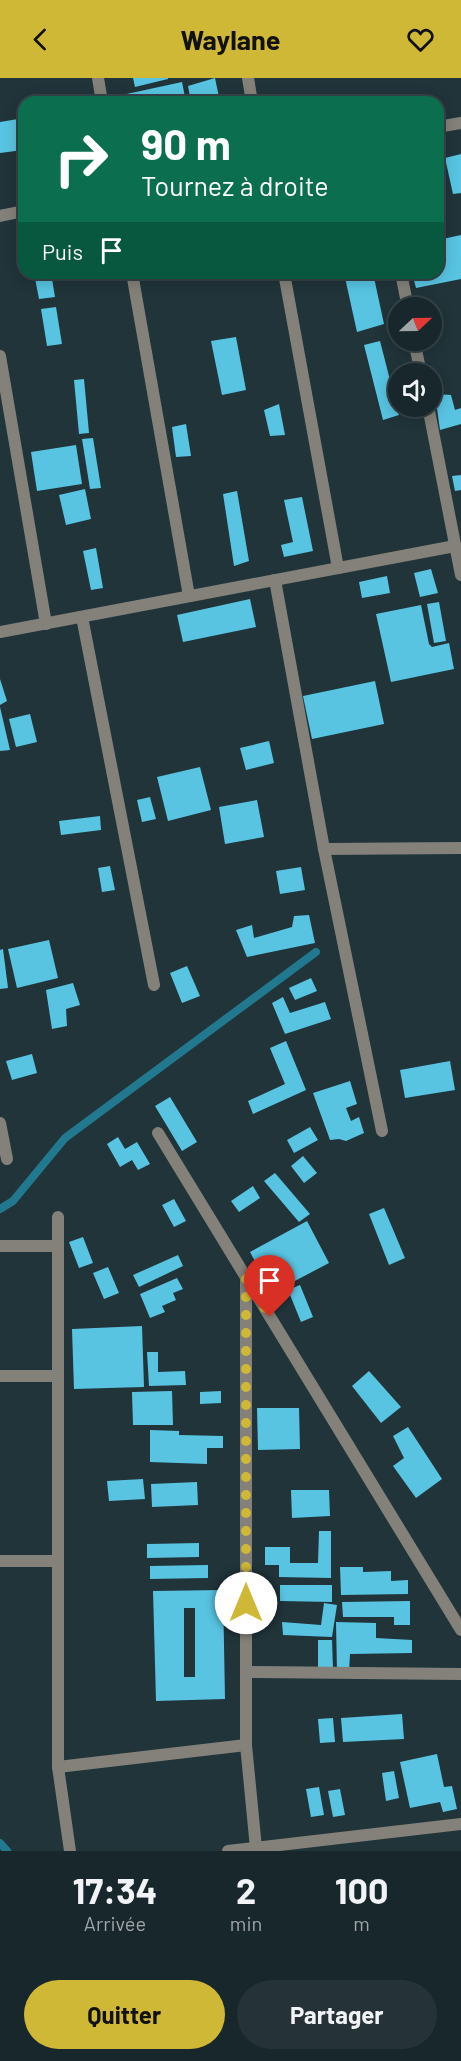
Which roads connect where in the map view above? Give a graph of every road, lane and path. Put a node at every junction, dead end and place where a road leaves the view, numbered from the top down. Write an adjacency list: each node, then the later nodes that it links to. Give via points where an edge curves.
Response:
1 (98, 78): 3 (street)
2 (248, 78): 4 (street)
3 (101, 96)
4 (251, 96)
5 (461, 123): 6 (street)
6 (444, 126)
7 (18, 212): 8 (street)
8 (0, 216)
9 (133, 279): 19 (street)
10 (285, 279): 16 (street)
11 (402, 279): 12 (street)
12 (406, 297)
13 (0, 356): 21 (street)
14 (430, 417): 15 (street)
15 (455, 546): 16 (street); 17 (street)
16 (338, 568): 18 (street)
17 (461, 575)
18 (275, 580): 19 (street); 24 (street)
19 (189, 596): 20 (street)
20 (82, 617): 21 (street); 25 (street)
21 (46, 624): 22 (street)
22 (0, 633)
23 (461, 848): 24 (street)
24 (324, 849): 27 (street)
25 (154, 985)
26 (0, 1123): 29 (street)
27 (382, 1131)
28 (158, 1133): 33 (street)
29 (7, 1159)
30 (58, 1217): 32 (street)
31 (0, 1246): 32 (street)
32 (58, 1246): 35 (street)
33 (246, 1278): 38 (street); 39 (street)
34 (0, 1376): 35 (street)
35 (58, 1376): 37 (street)
36 (0, 1561): 37 (street)
37 (58, 1561): 42 (street)
38 (461, 1630)
39 (246, 1672): 40 (street); 41 (street)
40 (461, 1674)
41 (246, 1745): 42 (street); 44 (street)
42 (58, 1767): 45 (street)
43 (461, 1824): 44 (street)
44 (256, 1848): 46 (street)
45 (70, 1851)
46 (228, 1851)

